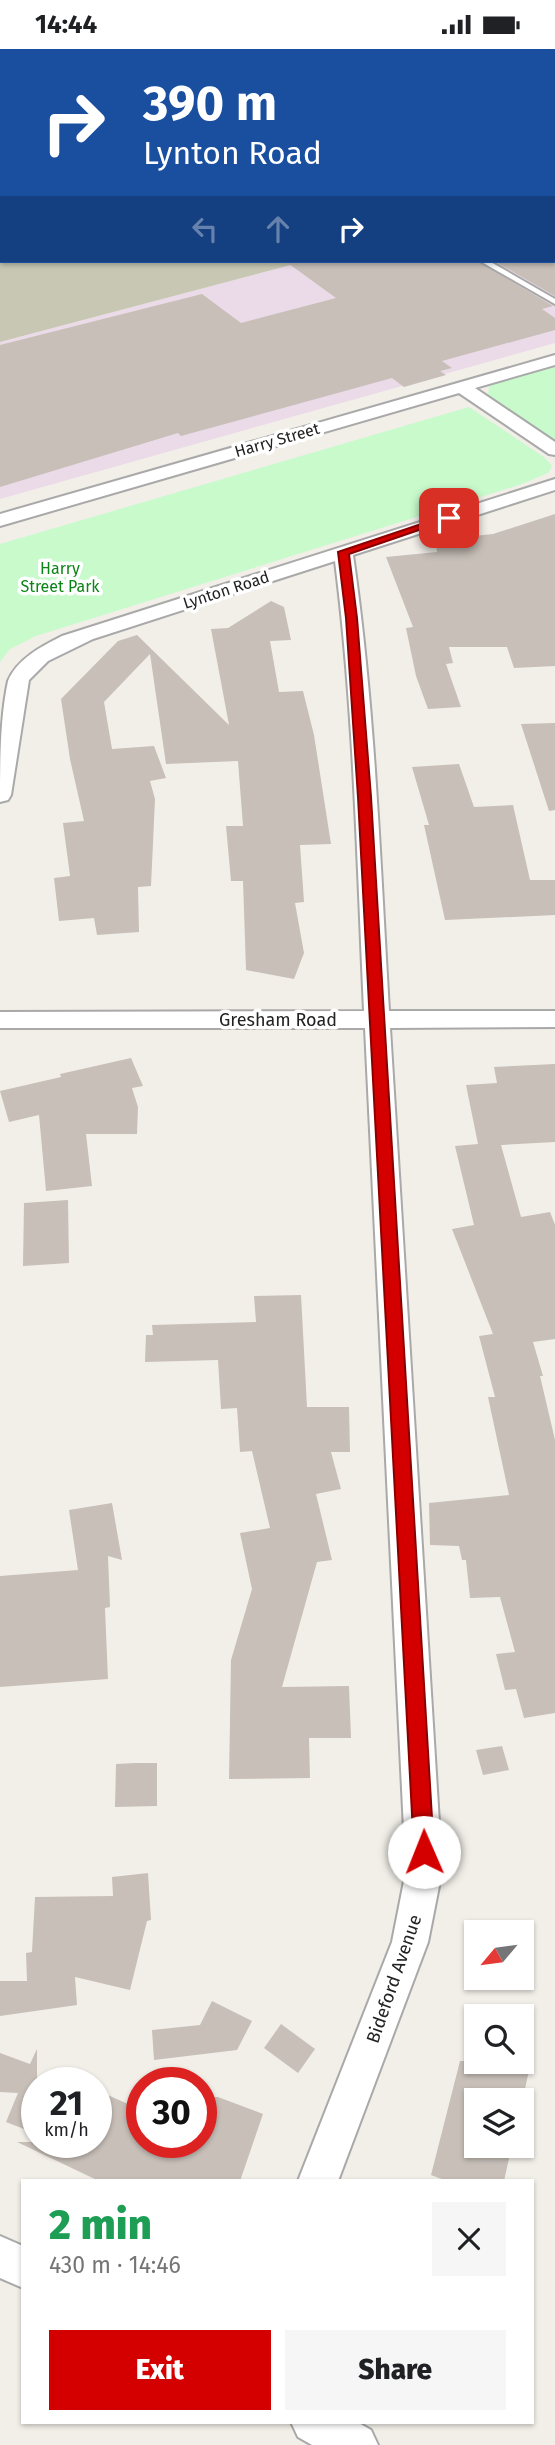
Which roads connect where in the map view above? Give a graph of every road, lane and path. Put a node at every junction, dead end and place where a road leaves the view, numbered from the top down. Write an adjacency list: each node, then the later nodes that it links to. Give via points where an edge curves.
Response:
1 (487, 263): 2 (lane)
2 (555, 302)
3 (555, 360): 4 (street, Harry Street)
4 (461, 387): 5 (street); 7 (street, Harry Street)
5 (555, 450)
6 (555, 484): 8 (street, Lynton Road)
7 (0, 520)
8 (343, 552): 9 (street, Lynton Road, via 78,639 32,661 19,680); 12 (street, Bideford Avenue, via 355,659)
9 (0, 795)
10 (555, 1019): 12 (street, Gresham Road)
11 (0, 1020): 12 (street, Gresham Road)
12 (378, 1020): 13 (street, Bideford Avenue, via 425,1871 410,1942)
13 (319, 2179)
14 (0, 2256): 15 (street)
15 (21, 2267)
16 (317, 2424): 17 (street)
17 (356, 2445)

